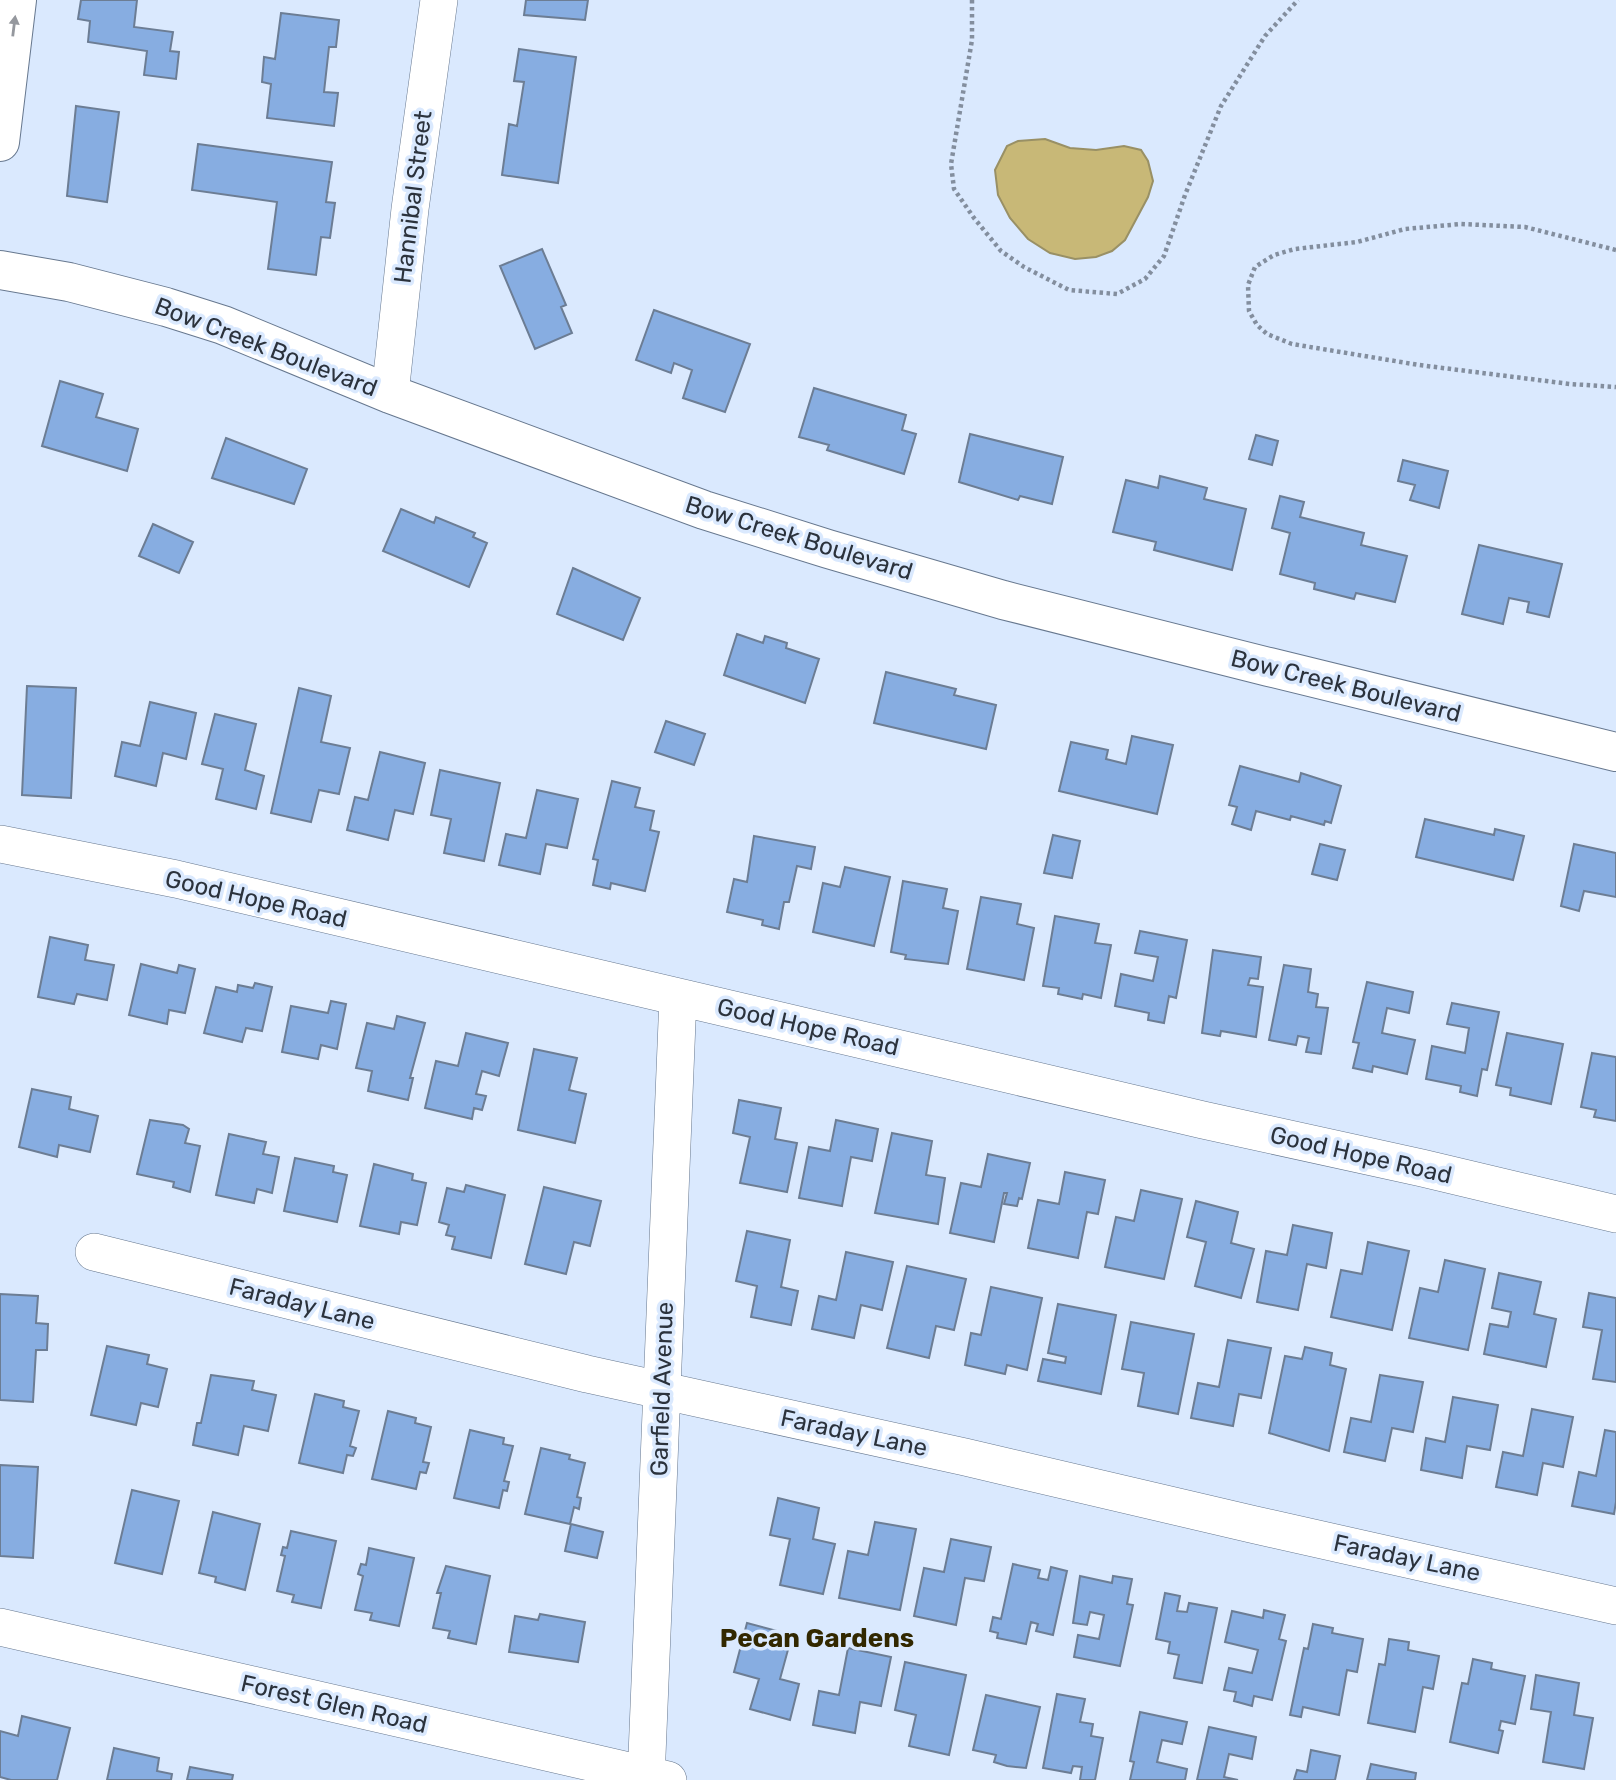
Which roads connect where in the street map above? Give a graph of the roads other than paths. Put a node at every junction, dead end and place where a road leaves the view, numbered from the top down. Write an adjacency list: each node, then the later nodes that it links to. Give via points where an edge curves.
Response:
1 (17, 0): 3 (street, one-way to 1)
2 (439, 0): 5 (street, Hannibal Street)
3 (0, 142)
4 (0, 270): 5 (street, Bow Creek Boulevard, via 69,282 223,325)
5 (390, 394): 6 (street, Bow Creek Boulevard, via 704,510 828,549 1016,603)
6 (1616, 752)
7 (0, 844): 8 (street, Good Hope Road, via 176,880)
8 (678, 997): 9 (street, Good Hope Road); 11 (street, Garfield Avenue)
9 (1616, 1213)
10 (94, 1252): 11 (street, Faraday Lane)
11 (662, 1390): 12 (street, Faraday Lane); 14 (street, Garfield Avenue)
12 (1616, 1606)
13 (0, 1627): 14 (street, Forest Glen Road)
14 (654, 1778)

